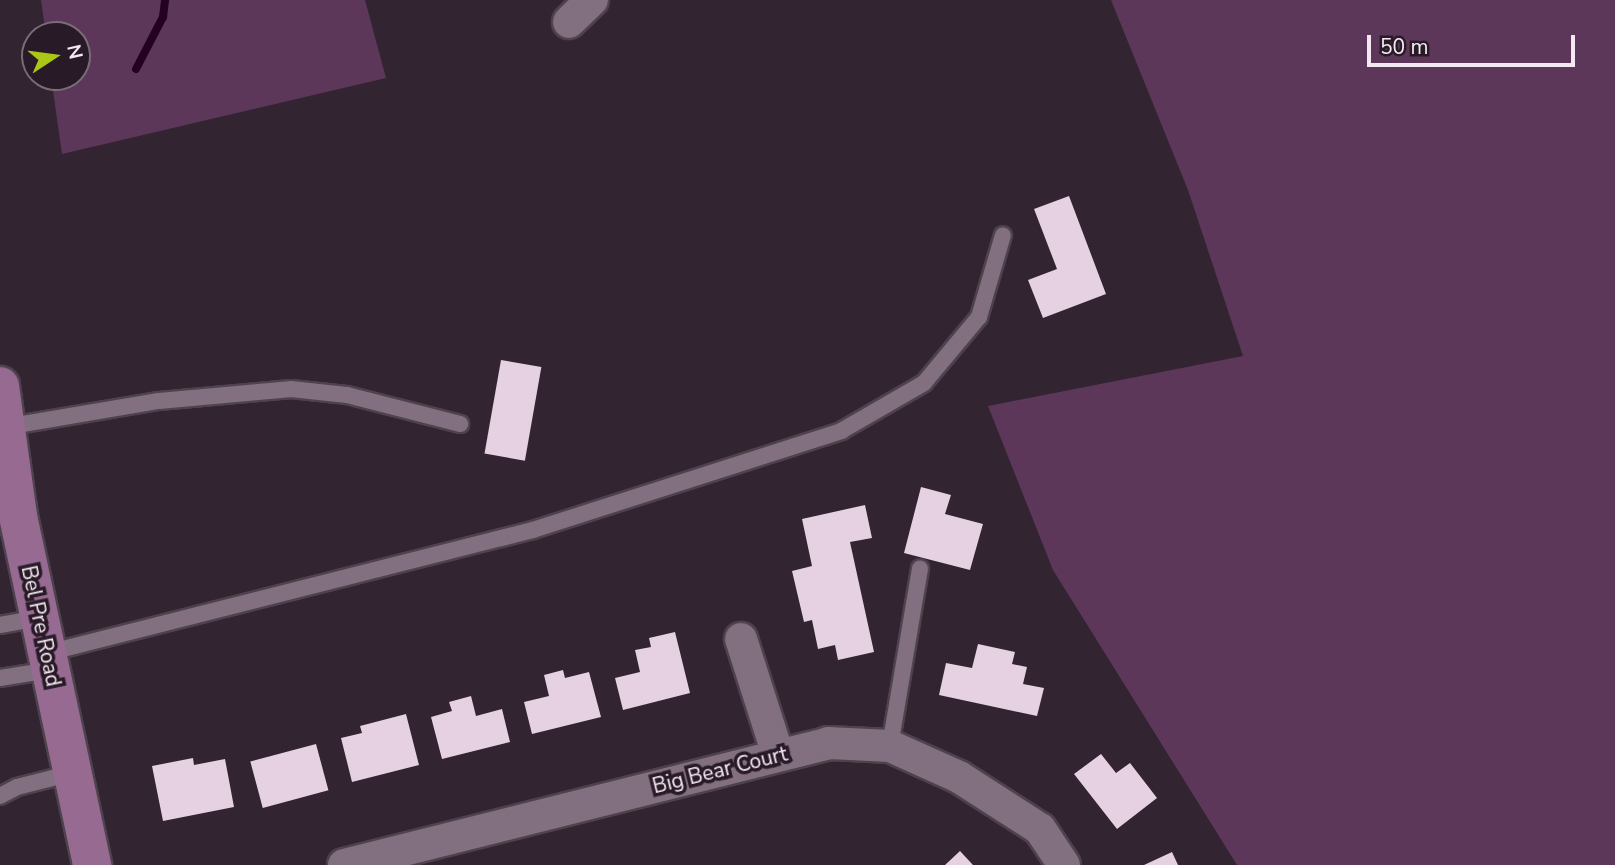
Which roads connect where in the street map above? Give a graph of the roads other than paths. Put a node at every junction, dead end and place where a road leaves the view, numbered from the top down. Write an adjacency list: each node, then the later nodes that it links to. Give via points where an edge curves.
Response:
1 (592, 0): 2 (street)
2 (569, 22)
3 (1003, 235): 11 (lane, via 979,317 924,383 841,431 533,530)
4 (0, 386): 6 (main road, Bel Pre Road)
5 (460, 424): 6 (lane, via 348,395 291,389 159,401)
6 (5, 426): 7 (main road, Bel Pre Road)
7 (6, 468): 11 (main road, Bel Pre Road)
8 (920, 569): 13 (lane)
9 (0, 625): 11 (lane)
10 (741, 639): 14 (street)
11 (45, 647): 12 (lane); 15 (main road, Bel Pre Road)
12 (0, 678)
13 (890, 746): 14 (street, Big Bear Court, via 828,743); 19 (street, Big Bear Court, via 959,777 1040,829)
14 (778, 755): 18 (street, Big Bear Court)
15 (72, 773): 16 (lane); 17 (main road, Bel Pre Road)
16 (0, 796)
17 (85, 863)
18 (344, 865)
19 (1063, 865)

